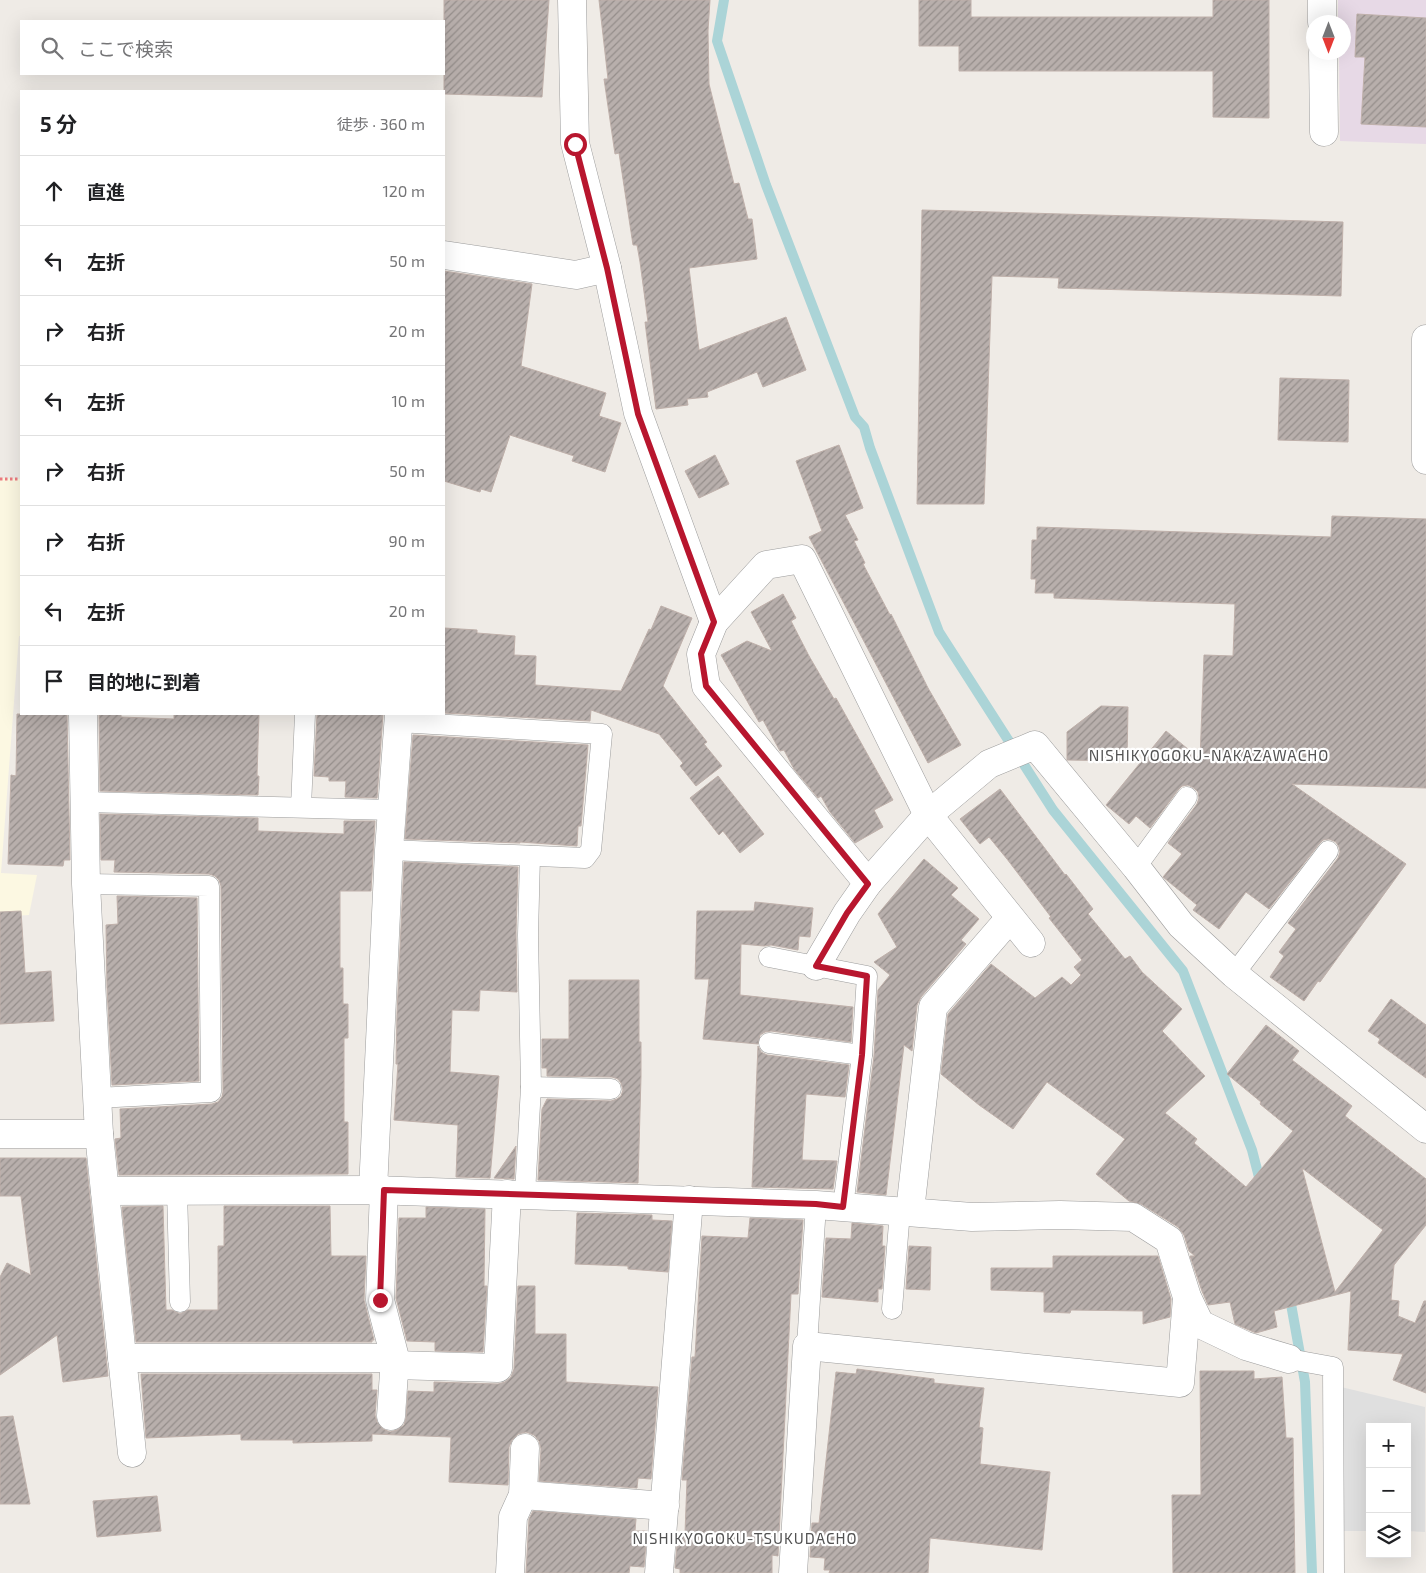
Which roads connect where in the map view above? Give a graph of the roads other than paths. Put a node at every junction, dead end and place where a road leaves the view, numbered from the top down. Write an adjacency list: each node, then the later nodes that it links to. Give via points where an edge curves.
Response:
1 (572, 0): 7 (street, via 575,144)
2 (1322, 0): 3 (street)
3 (1322, 15)
4 (1323, 60): 5 (street)
5 (1324, 132)
6 (445, 255): 7 (street, via 576,275)
7 (607, 268): 10 (street, via 638,414)
8 (1426, 339): 9 (street)
9 (1426, 460)
10 (714, 622): 18 (street, via 766,564 802,559); 24 (street, via 701,654 706,686)
11 (84, 715): 15 (street)
12 (305, 715): 16 (lane)
13 (399, 718): 17 (street); 21 (lane, via 602,734 592,850 585,858)
14 (1187, 796): 22 (lane)
15 (85, 802): 16 (lane); 23 (street)
16 (301, 807): 17 (lane)
17 (392, 810): 19 (street)
18 (928, 815): 22 (street, via 988,764 1035,745); 24 (street); 25 (street)
19 (389, 850): 21 (lane); 39 (street)
20 (1328, 851): 29 (lane)
21 (530, 856): 32 (lane)
22 (1136, 867): 29 (street, via 1181,925)
23 (86, 884): 34 (street); 34 (lane, via 209,886 210,1092)
24 (868, 884): 28 (street)
25 (1010, 918): 26 (street); 45 (street, via 933,1007)
26 (1031, 943)
27 (768, 957): 28 (lane)
28 (816, 966): 31 (lane, via 867,976)
29 (1234, 974): 35 (street)
30 (768, 1043): 31 (lane)
31 (862, 1055): 44 (lane)
32 (531, 1087): 33 (lane); 41 (lane)
33 (611, 1089)
34 (97, 1098): 37 (street)
35 (1426, 1129)
36 (0, 1134): 37 (street)
37 (99, 1134): 40 (street)
38 (178, 1190): 39 (street); 40 (street); 47 (lane)
39 (379, 1190): 41 (street); 52 (street, via 380,1300)
40 (105, 1191): 50 (street)
41 (516, 1194): 42 (street); 52 (street, via 498,1368)
42 (688, 1200): 43 (street); 57 (street)
43 (816, 1204): 44 (street); 49 (lane)
44 (843, 1207): 45 (street)
45 (905, 1211): 46 (street, via 972,1217 1132,1217 1169,1240); 48 (lane)
46 (1187, 1298): 49 (street, via 1180,1383); 51 (street, via 1200,1324 1246,1346)
47 (180, 1302)
48 (892, 1309)
49 (807, 1346): 60 (street)
50 (122, 1358): 52 (street, via 383,1358); 55 (street)
51 (1290, 1359): 61 (lane, via 1333,1367)
52 (394, 1365): 53 (street)
53 (391, 1416)
54 (525, 1448): 56 (street)
55 (132, 1453)
56 (523, 1495): 57 (street); 58 (street, via 513,1517)
57 (665, 1506): 59 (street)
58 (510, 1573)
59 (659, 1573)
60 (793, 1573)
61 (1334, 1573)

